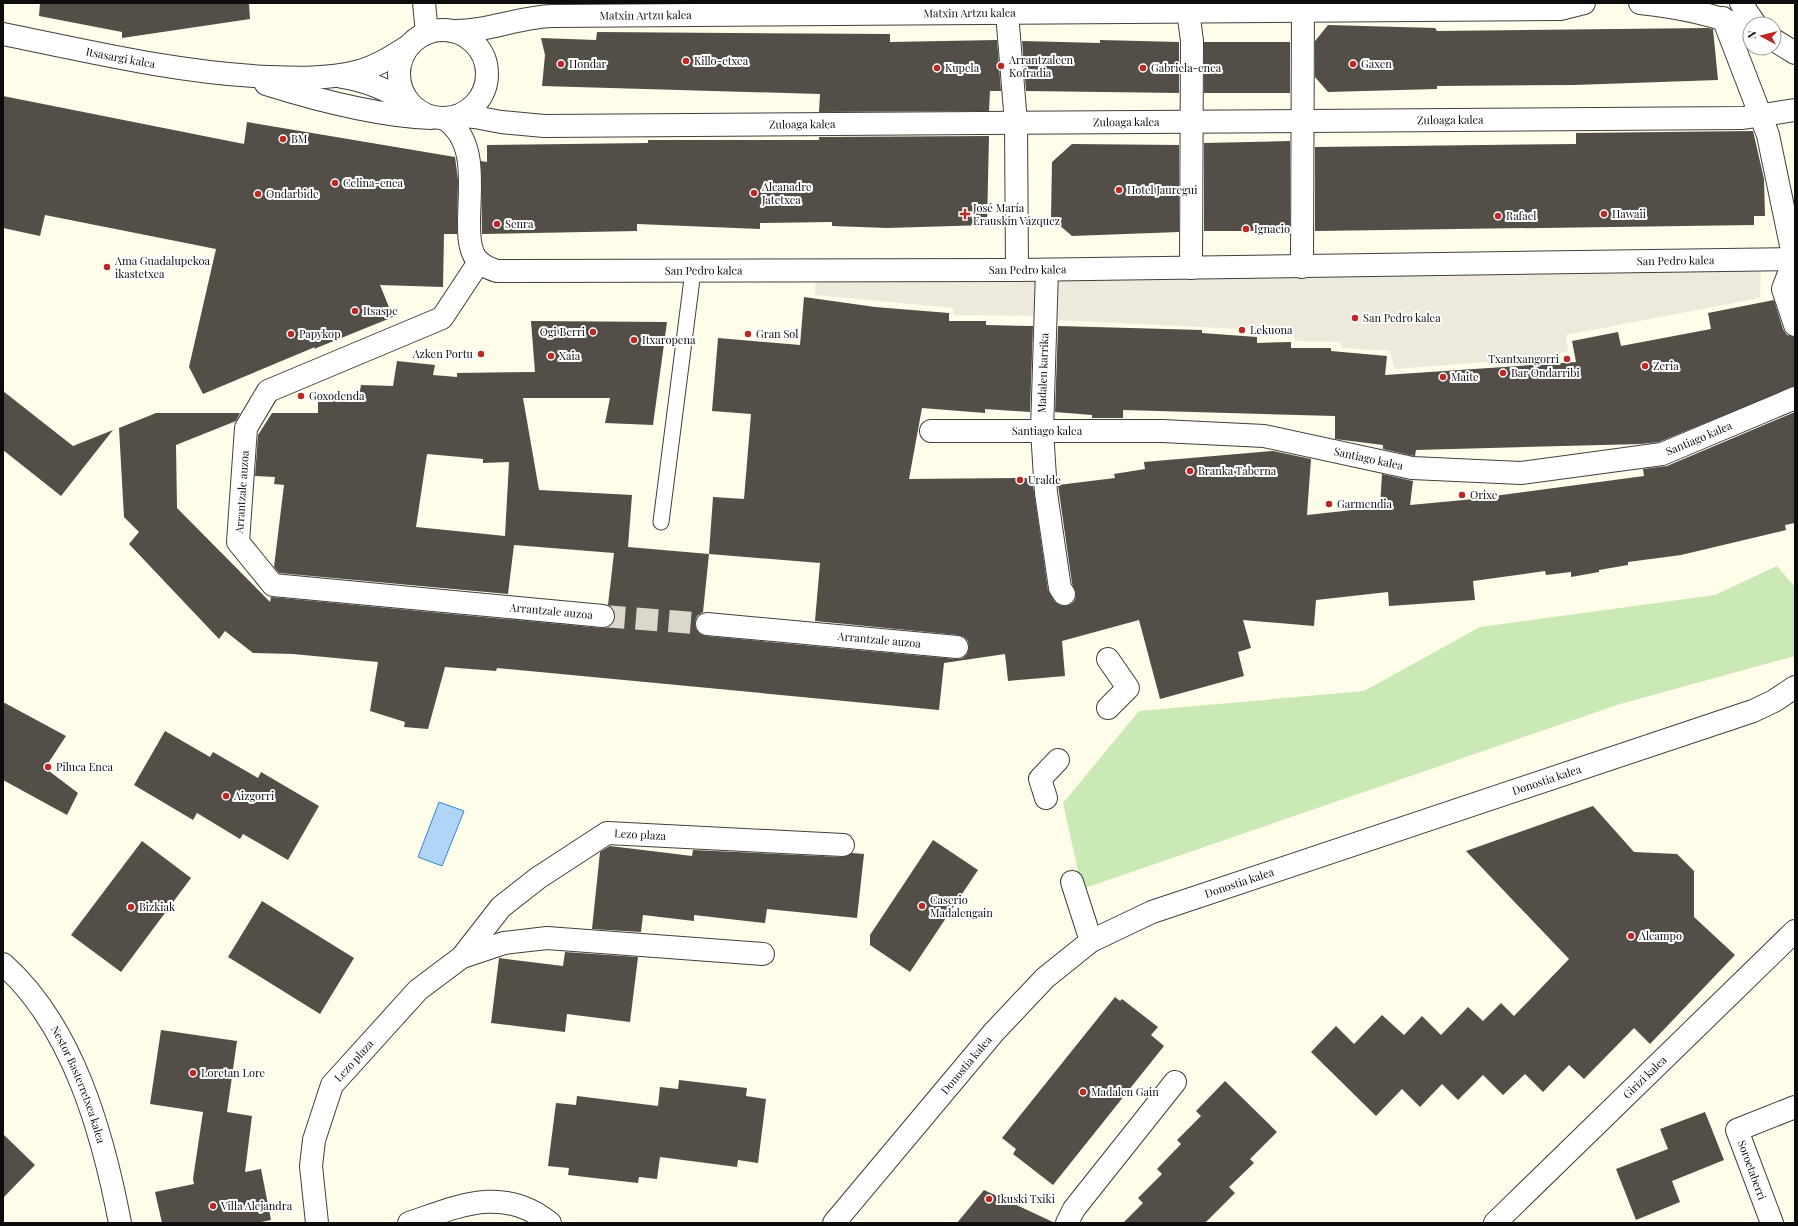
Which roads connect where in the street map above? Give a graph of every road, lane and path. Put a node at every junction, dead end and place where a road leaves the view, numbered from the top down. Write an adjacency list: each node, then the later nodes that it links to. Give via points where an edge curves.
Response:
1 (424, 3): 14 (street)
2 (1584, 3): 6 (street, Matxin Artzu kalea, via 1560,9)
3 (1640, 3): 10 (street, via 1678,7)
4 (1741, 3): 9 (street)
5 (1187, 7): 6 (street, Matxin Artzu kalea); 8 (street, Matxin Artzu kalea); 24 (street, via 1192,41)
6 (1303, 7): 23 (street)
7 (968, 8): 8 (street, Matxin Artzu kalea); 12 (street, Matxin Artzu kalea, via 539,17 520,19 486,29)
8 (1007, 13): 25 (street)
9 (1748, 16)
10 (1723, 18): 11 (street); 21 (street)
11 (1742, 22)
12 (452, 31): 14 (street, via 441,30); 22 (street, via 463,35 478,47 487,70 484,90 474,106)
13 (3, 34): 17 (street, Itsasargi kalea, via 130,61)
14 (418, 39): 18 (street, Itsasargi kalea, via 374,65); 19 (street, via 404,53 399,71 402,90)
15 (1782, 45): 16 (street)
16 (1795, 53)
17 (240, 75): 18 (street, Itsasargi kalea, via 288,78); 22 (street, Itsasargi kalea, via 293,93 399,116)
18 (337, 76): 19 (street, Itsasargi kalea, via 376,85)
19 (412, 106): 22 (street, via 422,114)
20 (1795, 110): 21 (street, Zuloaga kalea)
21 (1762, 116): 23 (street, Zuloaga kalea); 26 (street)
22 (445, 118): 25 (street, Zuloaga kalea, via 475,117 544,126); 27 (street, via 461,133 468,153 469,236 473,254)
23 (1302, 121): 24 (street, Zuloaga kalea); 28 (street)
24 (1192, 122): 25 (street, Zuloaga kalea); 29 (street)
25 (1016, 123): 30 (street)
26 (1794, 260): 28 (street, San Pedro kalea); 33 (street, via 1784,289)
27 (479, 262): 32 (street, San Pedro kalea, via 497,271); 39 (street, Arrantzale auzoa, via 442,318 268,391 246,428 238,542 273,585)
28 (1302, 267): 29 (street, San Pedro kalea)
29 (1191, 268): 31 (street, San Pedro kalea)
30 (1017, 270): 31 (street, San Pedro kalea); 32 (street, San Pedro kalea)
31 (1047, 270): 35 (street, Madalen karrika)
32 (693, 271): 37 (lane)
33 (1795, 325)
34 (1795, 398): 35 (street, Santiago kalea, via 1662,454 1521,473 1412,468 1264,436 1162,431)
35 (1042, 430): 36 (street, Santiago kalea); 38 (street, Madalen karrika, via 1046,493 1060,588)
36 (931, 431)
37 (660, 522)
38 (1064, 594)
39 (603, 616)
40 (707, 624): 41 (street, Arrantzale auzoa)
41 (957, 647)
42 (1108, 659): 45 (street, via 1128,688)
43 (1795, 687): 46 (street, Donostia kalea)
44 (1795, 705): 46 (street, Donostia kalea)
45 (1108, 708)
46 (1753, 711): 52 (street, Donostia kalea, via 1152,912)
47 (1058, 760): 48 (street, via 1040,779)
48 (1046, 798)
49 (843, 845): 54 (street, Lezo plaza, via 606,833 538,878 500,907)
50 (1072, 882): 52 (street)
51 (1795, 932): 64 (street, Girizi kalea)
52 (1091, 941): 62 (street, Donostia kalea, via 1045,978 994,1032)
53 (763, 954): 54 (street, Lezo plaza, via 547,938 504,943)
54 (462, 957): 59 (street, Lezo plaza, via 418,990 332,1084 314,1140 311,1166)
55 (3, 964): 58 (street, Nestor Basterretxea kalea, via 30,993 70,1056 85,1091 114,1189)
56 (1175, 1082): 63 (street, via 1074,1209)
57 (1795, 1107): 65 (street, Soroetaberri, via 1737,1130)
58 (120, 1223)
59 (316, 1223)
60 (409, 1223): 61 (street, via 466,1204 504,1201 536,1212)
61 (550, 1223)
62 (834, 1223)
63 (1067, 1223)
64 (1496, 1223)
65 (1772, 1223)

